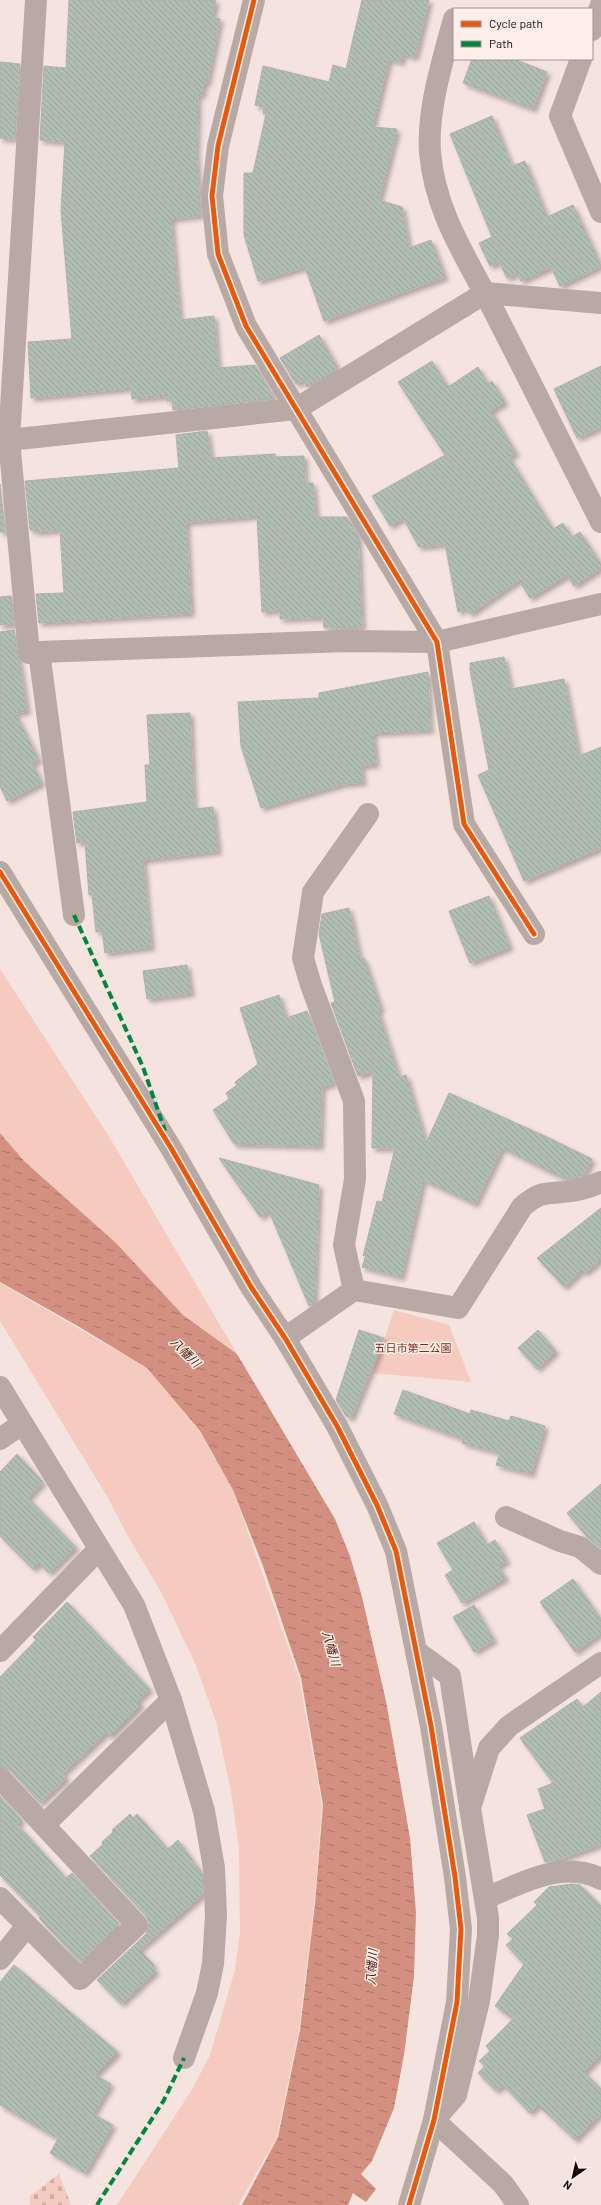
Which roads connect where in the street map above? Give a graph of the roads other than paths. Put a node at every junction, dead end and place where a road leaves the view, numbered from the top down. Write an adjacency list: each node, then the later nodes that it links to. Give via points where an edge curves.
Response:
1 (36, 0): 11 (street)
2 (254, 0): 10 (street, via 218,146 212,196 218,254 246,326)
3 (601, 5): 5 (street)
4 (453, 22): 8 (street, via 442,61 432,118 430,151 434,186 445,219)
5 (593, 27)
6 (581, 60): 7 (street, via 560,116)
7 (601, 212)
8 (485, 293): 9 (street); 10 (street); 12 (street)
9 (601, 303)
10 (296, 409): 11 (street); 14 (street)
11 (9, 440): 15 (street, via 29,653)
12 (601, 522)
13 (601, 604): 14 (street)
14 (437, 642): 15 (street, via 348,640); 19 (street, via 464,824)
15 (39, 652): 18 (street)
16 (368, 814): 21 (street, via 313,892 303,958 354,1101 355,1179 344,1245)
17 (0, 872): 22 (street)
18 (74, 915)
19 (534, 934)
20 (601, 1182): 21 (street, via 572,1191 546,1192 534,1197 522,1207 458,1308)
21 (354, 1290): 22 (street)
22 (285, 1338): 30 (street, via 337,1426 378,1505 396,1551)
23 (0, 1387): 24 (street)
24 (22, 1424): 25 (street); 27 (street)
25 (0, 1439)
26 (506, 1517): 28 (street, via 580,1547)
27 (99, 1549): 29 (street); 32 (street, via 134,1605)
28 (601, 1564)
29 (0, 1651)
30 (416, 1651): 34 (street, via 450,1676); 42 (street, via 432,1734 461,1929 457,2002)
31 (601, 1663): 34 (street, via 509,1726 489,1748)
32 (171, 1700): 35 (street); 41 (street, via 204,1811 214,1868 216,1915 213,1964)
33 (0, 1778): 35 (street)
34 (470, 1808): 38 (street)
35 (44, 1825): 39 (street, via 137,1926 80,1979)
36 (601, 1879): 38 (street, via 592,1874 572,1870 554,1872)
37 (0, 1898): 39 (street)
38 (486, 1898): 42 (street, via 488,1935 479,2001 456,2095)
39 (27, 1926): 40 (street)
40 (0, 1959)
41 (184, 2058)
42 (434, 2120): 43 (street); 44 (street, via 503,2184)
43 (409, 2205)
44 (518, 2205)

